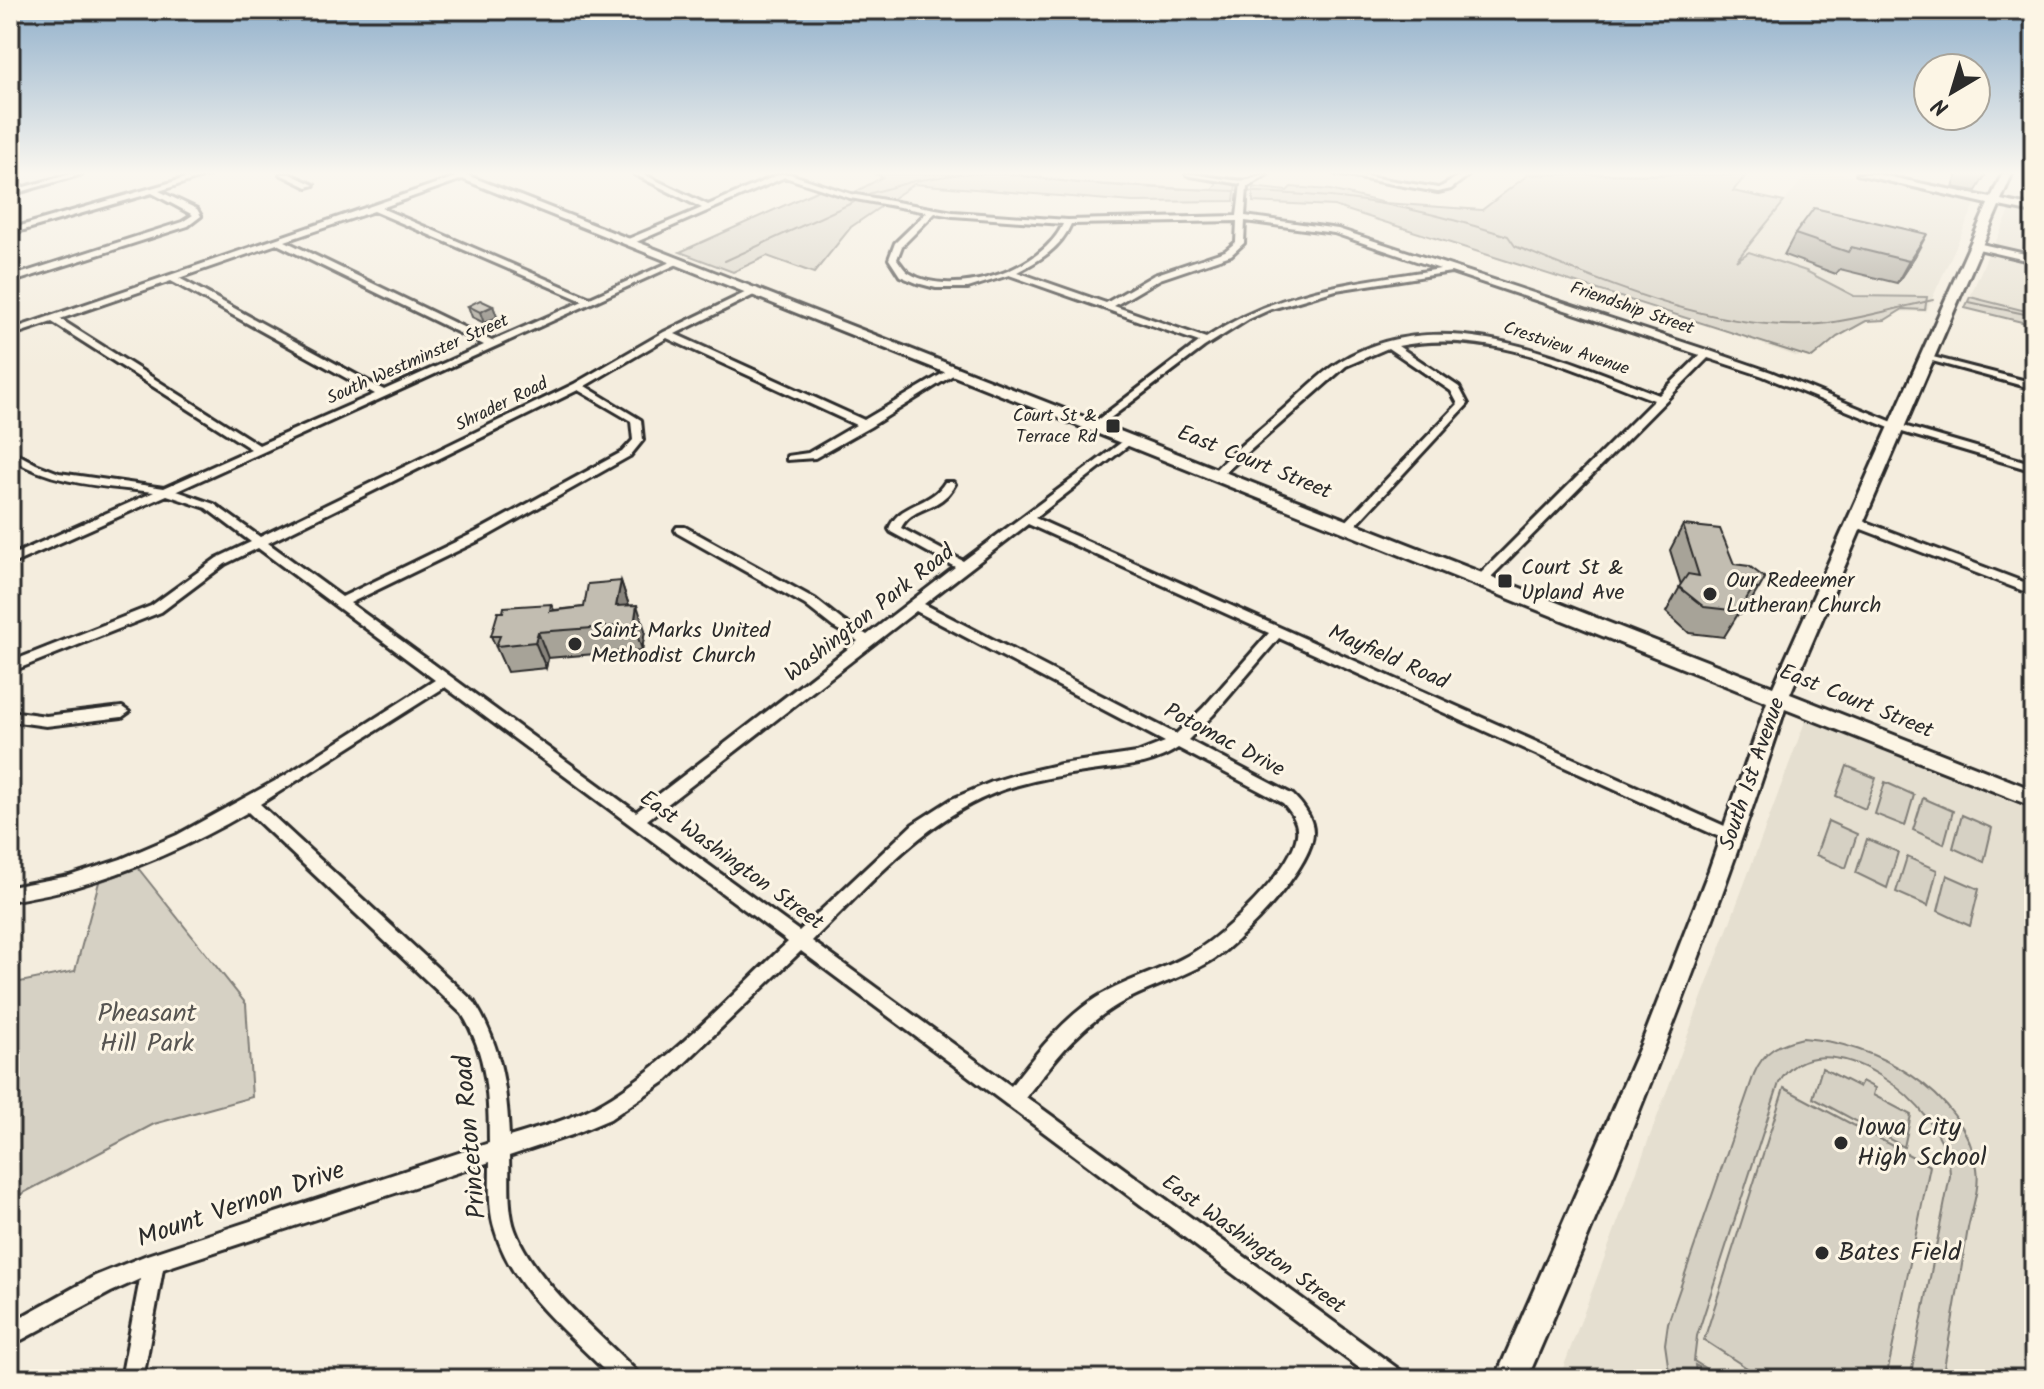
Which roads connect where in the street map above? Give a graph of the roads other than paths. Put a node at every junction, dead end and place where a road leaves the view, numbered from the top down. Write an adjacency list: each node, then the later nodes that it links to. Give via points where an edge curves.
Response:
1 (139, 239): 19 (street)
2 (284, 239): 11 (street)
3 (446, 239): 21 (street)
4 (625, 239): 12 (main road, East Court Street)
5 (636, 239): 12 (street)
6 (905, 239): 17 (street, via 895,249 895,265 903,274 932,285 990,283)
7 (1058, 239): 17 (street)
8 (1242, 239): 22 (street, via 1231,251 1157,277)
9 (1360, 239): 16 (street, Friendship Street)
10 (1980, 239): 13 (main road, South 1st Avenue)
11 (278, 241): 18 (street); 27 (street)
12 (631, 241): 15 (main road, East Court Street)
13 (1977, 246): 14 (street); 30 (main road, South 1st Avenue)
14 (2034, 259)
15 (680, 261): 20 (main road, East Court Street); 21 (street, South Westminster Street)
16 (1458, 269): 26 (street, via 1289,300 1240,321); 29 (street, Friendship Street)
17 (1011, 273): 22 (street)
18 (171, 277): 23 (street); 34 (street)
19 (10, 280)
20 (755, 291): 25 (street, Shrader Road); 31 (main road, East Court Street)
21 (590, 301): 27 (street, South Westminster Street)
22 (1107, 306): 26 (street)
23 (52, 318): 24 (street); 40 (street)
24 (10, 333)
25 (667, 334): 32 (street, Shrader Road); 36 (street)
26 (1209, 342): 37 (street)
27 (492, 345): 34 (street, South Westminster Street)
28 (1392, 346): 35 (street, Crestview Avenue, via 1437,337 1495,340); 44 (street, Crestview Avenue, via 1342,364); 49 (street, via 1447,383 1463,404)
29 (1707, 353): 35 (street); 38 (street, Friendship Street)
30 (1928, 357): 33 (street); 38 (main road, South 1st Avenue)
31 (956, 370): 36 (street); 37 (main road, East Court Street)
32 (578, 386): 51 (street, Shrader Road); 56 (street, via 636,420 638,440 626,454 480,535)
33 (2034, 386)
34 (382, 393): 40 (street, South Westminster Street)
35 (1661, 399): 54 (street)
36 (866, 425): 42 (street, via 811,456)
37 (1096, 426): 39 (main road, East Court Street)
38 (1896, 427): 43 (street, Friendship Street); 48 (main road, South 1st Avenue)
39 (1130, 439): 44 (main road, East Court Street); 47 (street, Washington Park Road)
40 (258, 449): 46 (street, South Westminster Street)
41 (10, 453): 46 (street, East Washington Street, via 34,469 65,478)
42 (791, 458)
43 (2034, 468)
44 (1217, 474): 49 (main road, East Court Street)
45 (949, 484): 53 (street, via 943,496 900,517 895,529)
46 (170, 490): 51 (street, East Washington Street, via 210,506); 52 (street, South Westminster Street)
47 (1027, 519): 53 (street, Washington Park Road); 58 (street, Mayfield Road)
48 (1855, 522): 55 (street); 62 (main road, South 1st Avenue)
49 (1348, 526): 54 (main road, East Court Street)
50 (681, 530): 59 (street)
51 (259, 542): 56 (street, East Washington Street); 60 (street, Shrader Road, via 212,567 156,609)
52 (10, 561)
53 (964, 567): 57 (street, Washington Park Road)
54 (1482, 579): 62 (main road, East Court Street)
55 (2034, 591)
56 (341, 602): 61 (street, East Washington Street)
57 (915, 605): 59 (street, Washington Park Road); 65 (street, Potomac Drive)
58 (1277, 632): 65 (street); 69 (street, Mayfield Road)
59 (868, 641): 68 (street, Washington Park Road)
60 (10, 667)
61 (445, 680): 67 (street); 68 (street, East Washington Street)
62 (1779, 696): 66 (main road, East Court Street); 69 (main road, South 1st Avenue)
63 (122, 712): 64 (street, via 46,721)
64 (10, 716)
65 (1178, 742): 71 (street, Mount Vernon Drive, via 1139,759 1020,777 966,796 919,828); 72 (street, Potomac Drive, via 1288,799 1306,828 1303,847 1232,936 1098,1007 1052,1049)
66 (2034, 799)
67 (248, 802): 70 (street, via 128,863); 73 (street, Princeton Road, via 482,1026 495,1067)
68 (636, 820): 71 (street, East Washington Street)
69 (1732, 836): 79 (main road, South 1st Avenue)
70 (10, 894)
71 (800, 941): 72 (street, East Washington Street); 73 (street, Mount Vernon Drive, via 633,1094 572,1126)
72 (1013, 1098): 78 (street, East Washington Street)
73 (498, 1149): 74 (street, Mount Vernon Drive); 77 (street, Princeton Road, via 501,1210 515,1255)
74 (154, 1262): 75 (street, Mount Vernon Drive); 76 (street)
75 (10, 1335)
76 (132, 1379)
77 (628, 1379)
78 (1393, 1379)
79 (1511, 1379)

